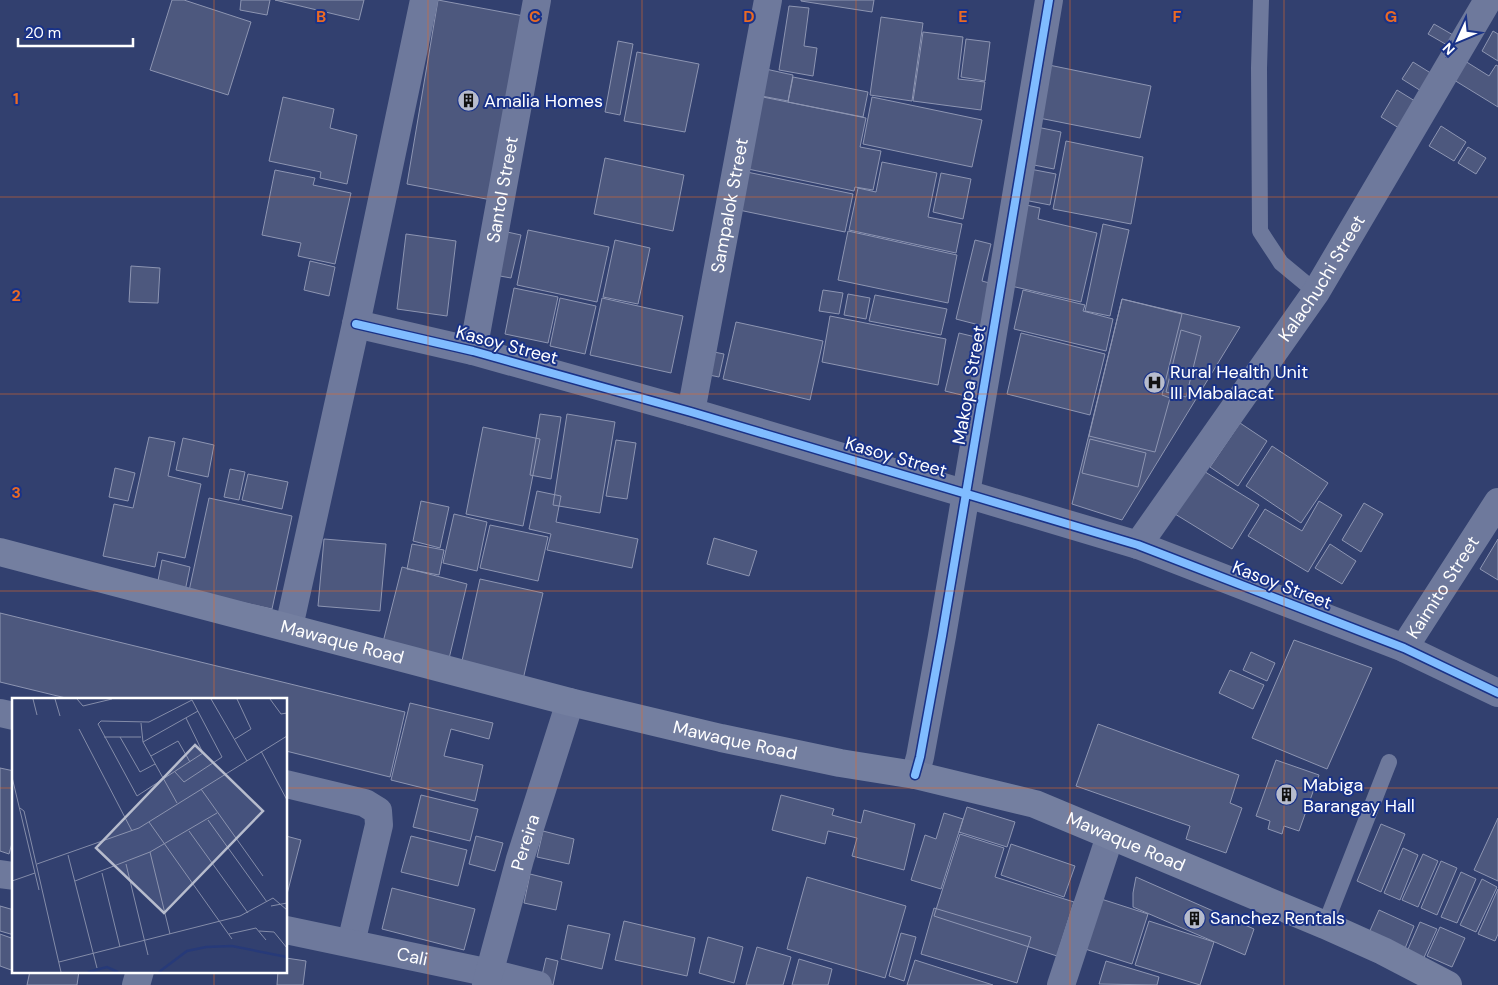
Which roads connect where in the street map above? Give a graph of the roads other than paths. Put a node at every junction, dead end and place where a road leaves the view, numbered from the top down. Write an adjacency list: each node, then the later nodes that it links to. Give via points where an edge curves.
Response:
1 (424, 0): 8 (street)
2 (537, 0): 9 (street, Santol Street)
3 (768, 0): 10 (street, Sampalok Street)
4 (1049, 0): 11 (street, Makopa Street)
5 (1261, 0): 7 (lane, via 1260,231 1281,264)
6 (1488, 0): 7 (street, Kalachuchi Street)
7 (1316, 292): 13 (street, Kalachuchi Street)
8 (356, 324): 9 (street, Kasoy Street); 15 (street)
9 (473, 351): 10 (street, Kasoy Street)
10 (691, 412): 11 (street, Kasoy Street)
11 (966, 494): 13 (street, Kasoy Street); 20 (street, Makopa Street)
12 (1498, 502): 16 (street, Kaimito Street)
13 (1138, 545): 16 (street, Kasoy Street)
14 (0, 552): 15 (main road, Mawaque Road)
15 (289, 627): 18 (main road, Mawaque Road)
16 (1404, 648): 17 (street, Kasoy Street)
17 (1498, 693)
18 (570, 702): 20 (main road, Mawaque Road, via 721,738); 27 (street, Pereira, via 520,858)
19 (1389, 762): 23 (lane)
20 (915, 775): 22 (main road, Mawaque Road, via 1035,804)
21 (288, 784): 25 (street, via 365,803 378,811 379,825)
22 (1110, 836): 23 (main road, Mawaque Road); 30 (street)
23 (1325, 925): 31 (main road, Mawaque Road)
24 (288, 930): 25 (street, Cali)
25 (351, 944): 27 (street, Cali)
26 (140, 972): 28 (street)
27 (488, 979): 29 (street, Cali)
28 (136, 985)
29 (538, 985)
30 (1061, 985)
31 (1448, 985)

